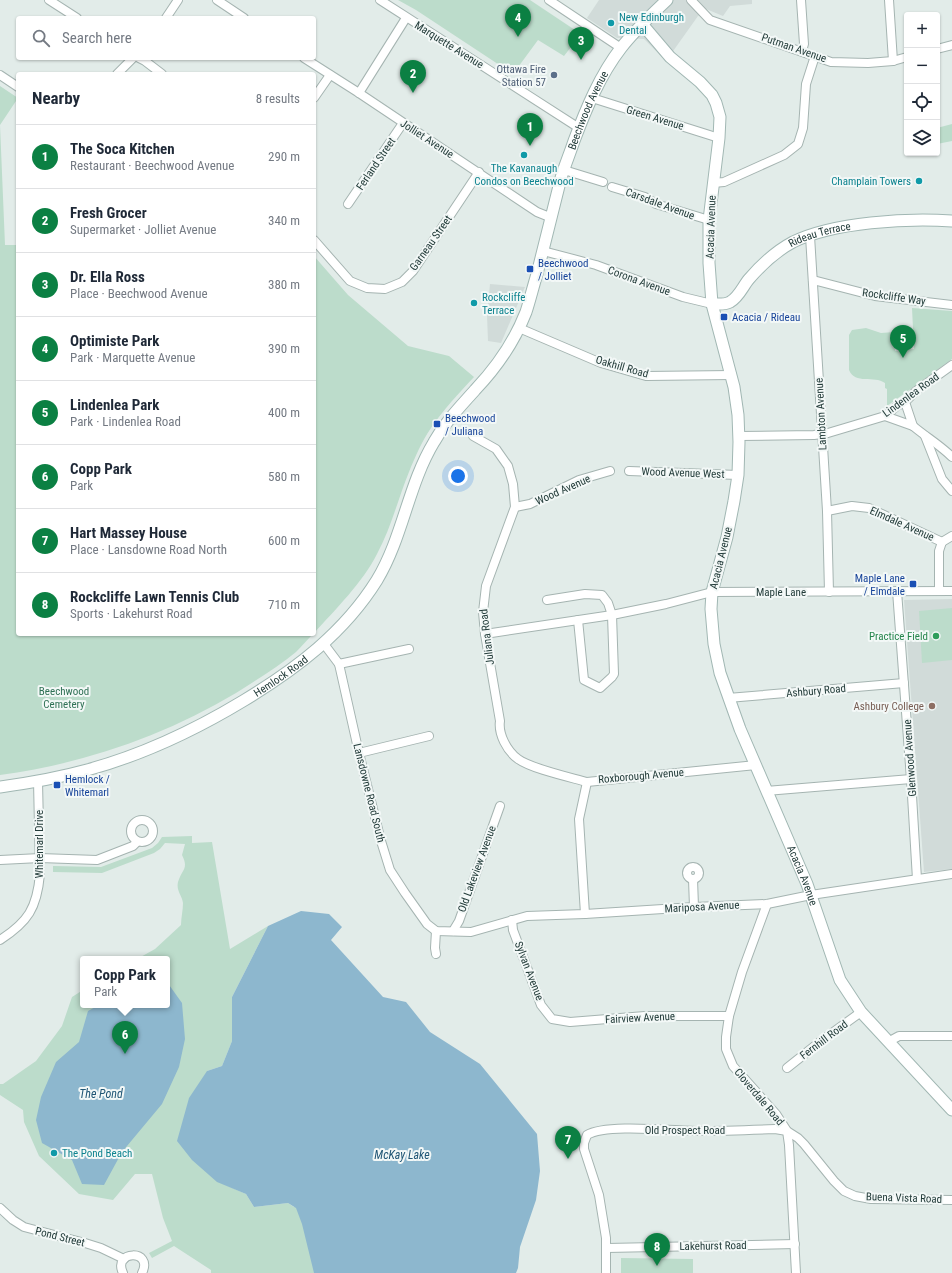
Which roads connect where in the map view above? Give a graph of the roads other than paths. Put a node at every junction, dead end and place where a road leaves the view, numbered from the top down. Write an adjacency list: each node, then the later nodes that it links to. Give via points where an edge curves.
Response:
1 (49, 0): 10 (street)
2 (178, 0): 11 (street)
3 (217, 0): 12 (street)
4 (380, 0): 13 (street, Marquette Avenue)
5 (549, 0): 16 (street)
6 (667, 0): 14 (street, Beechwood Avenue)
7 (691, 0): 18 (street, Putman Avenue, via 710,20)
8 (801, 0): 18 (street, via 804,44)
9 (889, 0): 24 (street)
10 (73, 16)
11 (167, 16)
12 (241, 16)
13 (406, 18): 30 (street); 34 (street, Marquette Avenue)
14 (642, 24): 16 (street, Beechwood Avenue); 35 (street, Acacia Avenue, via 670,57 712,95 719,109)
15 (952, 45): 17 (street)
16 (621, 48): 32 (street, Beechwood Avenue)
17 (940, 48)
18 (802, 51): 19 (street, Putman Avenue)
19 (815, 56): 24 (street, Putman Avenue, via 831,62 868,64); 39 (street, via 806,84 803,128 798,144 784,155 724,182)
20 (904, 58): 24 (street, Putman Avenue)
21 (131, 60): 25 (street)
22 (143, 60): 26 (street)
23 (307, 60): 28 (street, Jolliet Avenue)
24 (893, 61)
25 (119, 72)
26 (159, 72)
27 (0, 75): 29 (street)
28 (330, 75): 30 (street, Jolliet Avenue); 31 (street)
29 (16, 86)
30 (359, 92): 33 (street, Jolliet Avenue)
31 (316, 95)
32 (592, 98): 34 (street, Beechwood Avenue); 35 (street, Green Avenue)
33 (403, 123): 37 (street, Jolliet Avenue); 41 (street, Ferland Street)
34 (579, 128): 36 (street, Beechwood Avenue)
35 (719, 138): 39 (street, Acacia Avenue)
36 (564, 170): 38 (street); 42 (street, Beechwood Avenue)
37 (479, 172): 42 (street, Jolliet Avenue, via 537,212); 46 (street, Garneau Street, via 414,271 402,282 385,289 366,288 350,281)
38 (603, 182)
39 (713, 183): 43 (street, Acacia Avenue)
40 (612, 187): 43 (street, Carsdale Avenue)
41 (348, 204)
42 (552, 218): 47 (street, Beechwood Avenue)
43 (709, 220): 49 (street, Acacia Avenue)
44 (952, 221): 45 (street, Rideau Terrace, via 859,224 830,229)
45 (810, 236): 48 (street, Lambton Avenue); 49 (street, Rideau Terrace, via 789,244 773,255 755,272 731,302)
46 (316, 242)
47 (543, 251): 49 (street, Corona Avenue, via 596,265 683,297); 51 (street, Beechwood Avenue)
48 (813, 280): 50 (street, Rockcliffe Way, via 875,296); 58 (street, Lambton Avenue)
49 (712, 304): 53 (street, Acacia Avenue)
50 (952, 304)
51 (519, 328): 53 (street, Oakhill Road, via 601,363 646,376); 57 (street, Beechwood Avenue, via 491,371)
52 (952, 365): 54 (street, Lindenlea Road)
53 (732, 375): 60 (street, Acacia Avenue)
54 (905, 402): 55 (street, Lindenlea Road); 56 (street)
55 (885, 416): 56 (street); 58 (street, Lindenlea Road)
56 (913, 426): 61 (street)
57 (443, 427): 80 (street, Hemlock Road, via 432,443 421,468 392,550 378,579 346,623)
58 (822, 433): 60 (street, Lindenlea Road); 68 (street, Lambton Avenue)
59 (473, 436): 67 (street, Juliana Road, via 496,449 508,466 514,484)
60 (739, 436): 65 (street, Acacia Avenue)
61 (925, 436): 62 (street); 66 (street, via 942,479)
62 (952, 457)
63 (610, 471): 67 (street, Wood Avenue, via 579,480 530,504)
64 (629, 471): 65 (street, Wood Avenue West)
65 (738, 475): 74 (street, Acacia Avenue, via 730,525)
66 (952, 491)
67 (515, 507): 79 (street, Juliana Road, via 486,586 482,612)
68 (827, 511): 70 (street, Elmdale Avenue, via 852,506 869,508); 75 (street, Lambton Avenue)
69 (952, 536): 70 (street, Elmdale Avenue)
70 (942, 542): 72 (street, via 939,551)
71 (897, 591): 72 (street, Maple Lane); 75 (street, Maple Lane); 83 (street, Glenwood Avenue)
72 (939, 591): 73 (street, Maple Lane)
73 (952, 591)
74 (712, 592): 75 (street, Maple Lane); 77 (street, Maple Lane); 84 (street, Acacia Avenue, via 714,644)
75 (829, 592)
76 (548, 600): 77 (street, via 585,594 602,595)
77 (612, 615): 78 (street, Maple Lane); 78 (street, via 614,674 600,688 584,680)
78 (578, 620): 79 (street, Maple Lane)
79 (485, 634): 90 (street, Juliana Road, via 499,726 504,743 518,759)
80 (324, 644): 82 (street, Lansdowne Road South); 89 (street, Hemlock Road, via 277,680 214,719 153,748 88,770)
81 (409, 649): 82 (street)
82 (339, 664): 86 (street, Lansdowne Road South)
83 (904, 683): 84 (street, Ashbury Road); 88 (street, Glenwood Avenue)
84 (728, 698): 87 (street, Acacia Avenue)
85 (429, 736): 86 (street)
86 (359, 753): 105 (street, Lansdowne Road South, via 390,870 423,918)
87 (756, 765): 90 (street, Roxborough Avenue); 92 (street, Acacia Avenue)
88 (911, 779): 92 (street); 99 (street, Glenwood Avenue)
89 (38, 781): 91 (street, Hemlock Road); 95 (street, Whitemarl Drive)
90 (586, 782): 103 (street, Roxborough Avenue, via 579,819)
91 (0, 787)
92 (766, 791): 100 (street, Acacia Avenue)
93 (500, 806): 106 (street, Old Lakeview Avenue, via 459,921)
94 (138, 842): 95 (street, via 134,846 97,860)
95 (40, 858): 96 (street); 107 (street, Whitemarl Drive, via 36,902 27,918)
96 (0, 860)
97 (952, 874): 99 (street, Mariposa Avenue)
98 (693, 879): 102 (street)
99 (917, 879): 100 (street, Mariposa Avenue)
100 (811, 894): 101 (street, Mariposa Avenue); 109 (street, Acacia Avenue, via 840,980)
101 (767, 904): 102 (street, Mariposa Avenue); 110 (street, Cloverdale Road)
102 (694, 907): 103 (street, Mariposa Avenue)
103 (585, 914): 104 (street, Mariposa Avenue, via 527,916)
104 (512, 920): 106 (street, Mariposa Avenue, via 478,931); 111 (street, Sylvan Avenue, via 513,930 541,1005)
105 (436, 931): 106 (street); 108 (street)
106 (453, 931)
107 (0, 940)
108 (436, 954)
109 (861, 1012): 113 (street, Acacia Avenue); 114 (street, Fernhill Road)
110 (729, 1016): 111 (street, Fairview Avenue, via 645,1016 570,1022); 116 (street, Cloverdale Road, via 726,1049 733,1066 776,1114)
111 (552, 1019)
112 (952, 1036): 113 (street, via 899,1036)
113 (888, 1042): 115 (street, Acacia Avenue)
114 (787, 1068)
115 (952, 1110)
116 (787, 1131): 117 (street, Buena Vista Road, via 804,1144 844,1191 855,1196 871,1199); 119 (street, Cloverdale Road); 120 (street, Old Prospect Road, via 612,1129 591,1132 586,1137 584,1153 599,1195)
117 (952, 1200)
118 (0, 1208): 121 (street, Pond Street, via 24,1227 90,1245)
119 (795, 1244): 120 (street, Lakehurst Road); 125 (street, Cloverdale Road)
120 (606, 1248): 124 (street)
121 (124, 1259): 122 (street, via 121,1267); 123 (street, Pond Street, via 133,1255 140,1257 144,1263)
122 (124, 1273)
123 (142, 1273)
124 (606, 1273)
125 (796, 1273)

